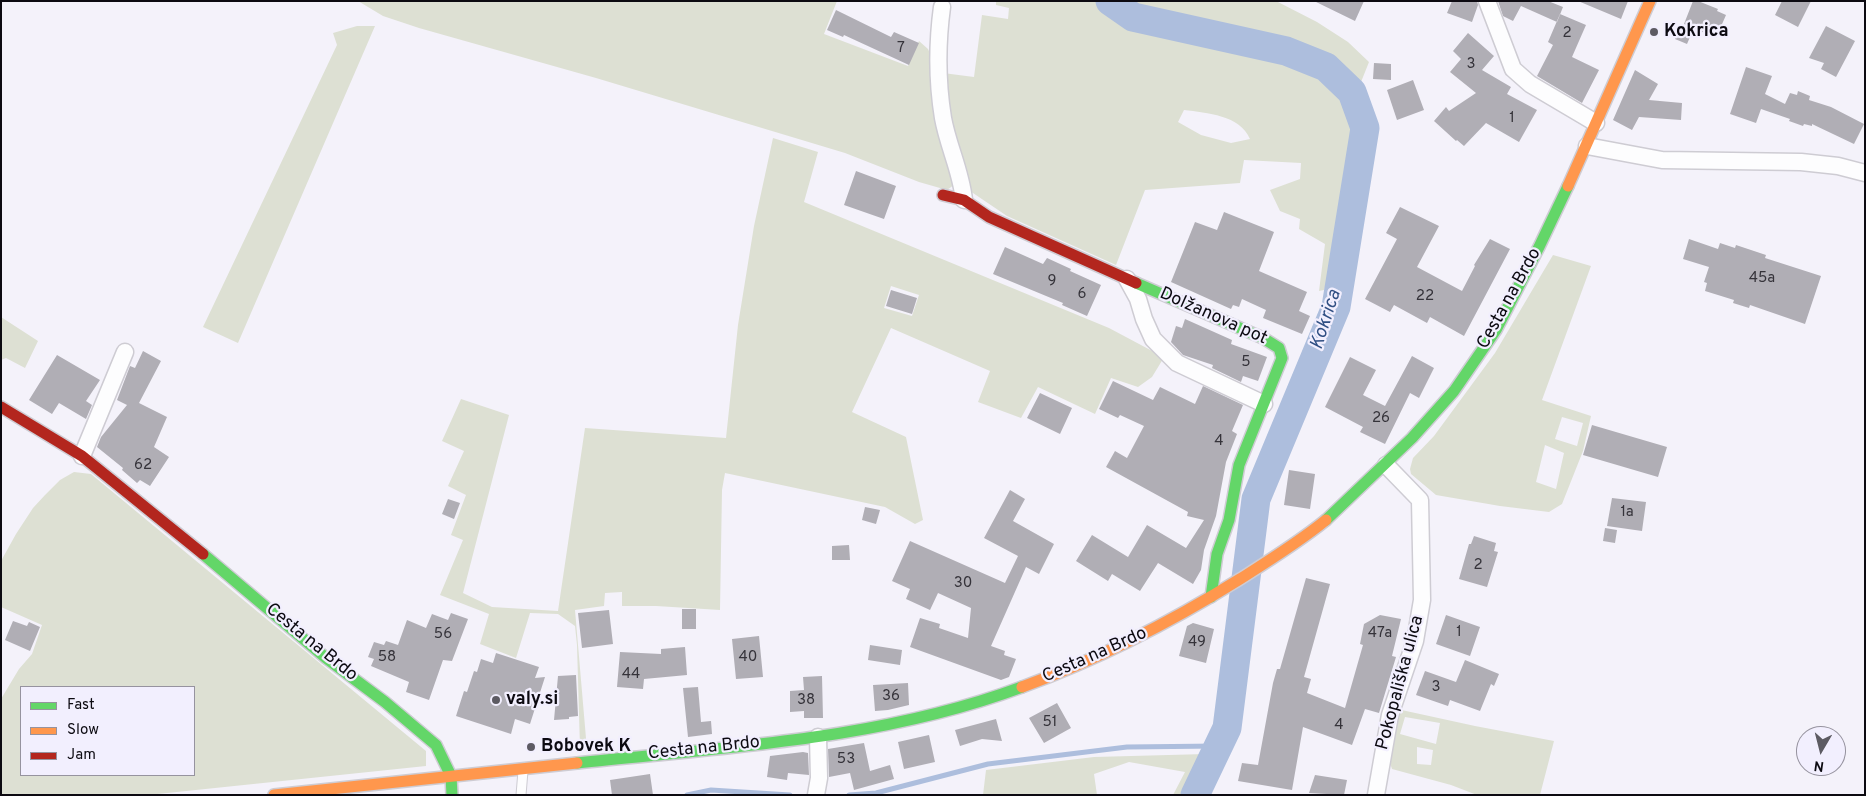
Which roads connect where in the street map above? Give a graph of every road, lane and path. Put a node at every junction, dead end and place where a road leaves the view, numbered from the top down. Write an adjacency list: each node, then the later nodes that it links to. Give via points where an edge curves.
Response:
1 (1487, 1): 4 (street, via 1513,69 1530,84)
2 (1650, 1): 4 (street, Cesta na Brdo)
3 (942, 6): 8 (street, via 938,40 944,119 962,181)
4 (1596, 123): 5 (street, Cesta na Brdo)
5 (1587, 146): 6 (street, via 1662,160 1801,162); 14 (street, Cesta na Brdo, via 1496,330 1454,391)
6 (1865, 173)
7 (943, 196): 8 (street, Dolžanova pot)
8 (964, 200): 9 (street, Dolžanova pot, via 989,217)
9 (1127, 279): 11 (street, via 1153,339 1177,363); 11 (street, Dolžanova pot, via 1279,348 1282,358)
10 (125, 352): 13 (street)
11 (1264, 404): 15 (street, Dolžanova pot, via 1239,465 1228,520 1217,554)
12 (1, 407): 13 (street, Cesta na Brdo)
13 (82, 456): 18 (street, Cesta na Brdo, via 326,658 436,744)
14 (1386, 465): 15 (street, Cesta na Brdo, via 1299,542); 23 (street, Pokopališka ulica, via 1420,500 1422,600 1416,641 1390,716)
15 (1211, 597): 16 (street, Cesta na Brdo, via 1114,649 1009,692 878,727)
16 (818, 737): 17 (street, Cesta na Brdo); 22 (street, via 820,778)
17 (524, 768): 18 (street, Cesta na Brdo); 21 (lane)
18 (451, 776): 19 (street); 20 (street)
19 (274, 795)
20 (452, 795)
21 (521, 795)
22 (816, 795)
23 (1376, 795)

